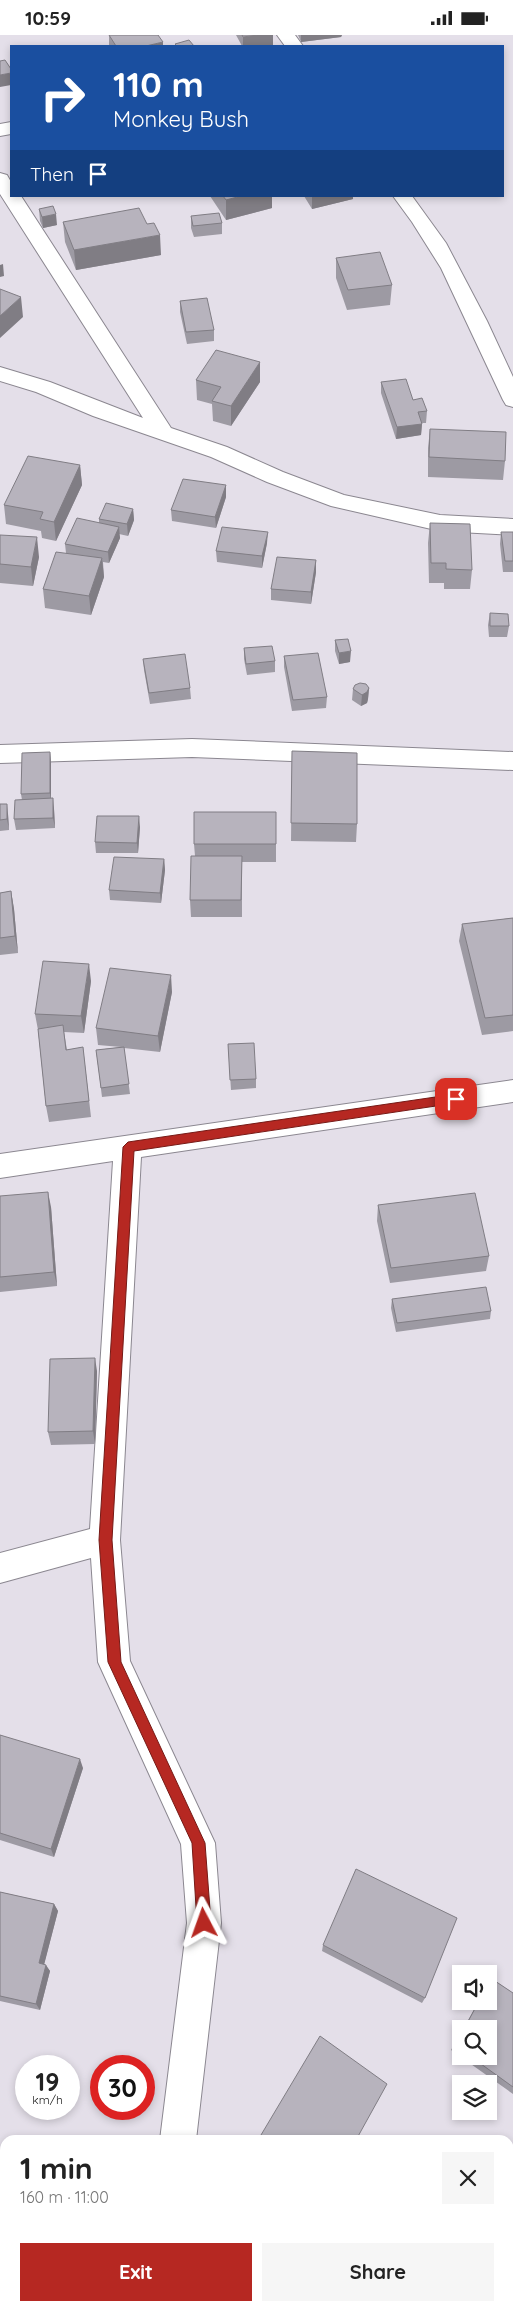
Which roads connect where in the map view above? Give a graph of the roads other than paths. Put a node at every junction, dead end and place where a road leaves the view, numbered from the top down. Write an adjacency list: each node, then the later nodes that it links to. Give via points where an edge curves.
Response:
1 (1, 184): 5 (street)
2 (403, 197): 4 (street, via 422,220 461,288)
3 (0, 374): 5 (street)
4 (513, 400)
5 (162, 431): 6 (street, via 339,501 440,523)
6 (513, 527)
7 (0, 755): 8 (street, via 192,749)
8 (513, 761)
9 (513, 1091): 10 (street)
10 (128, 1147): 11 (street); 12 (street)
11 (0, 1167)
12 (105, 1540): 13 (street); 14 (street, via 114,1662 198,1843 204,1923)
13 (0, 1568)
14 (179, 2135)

